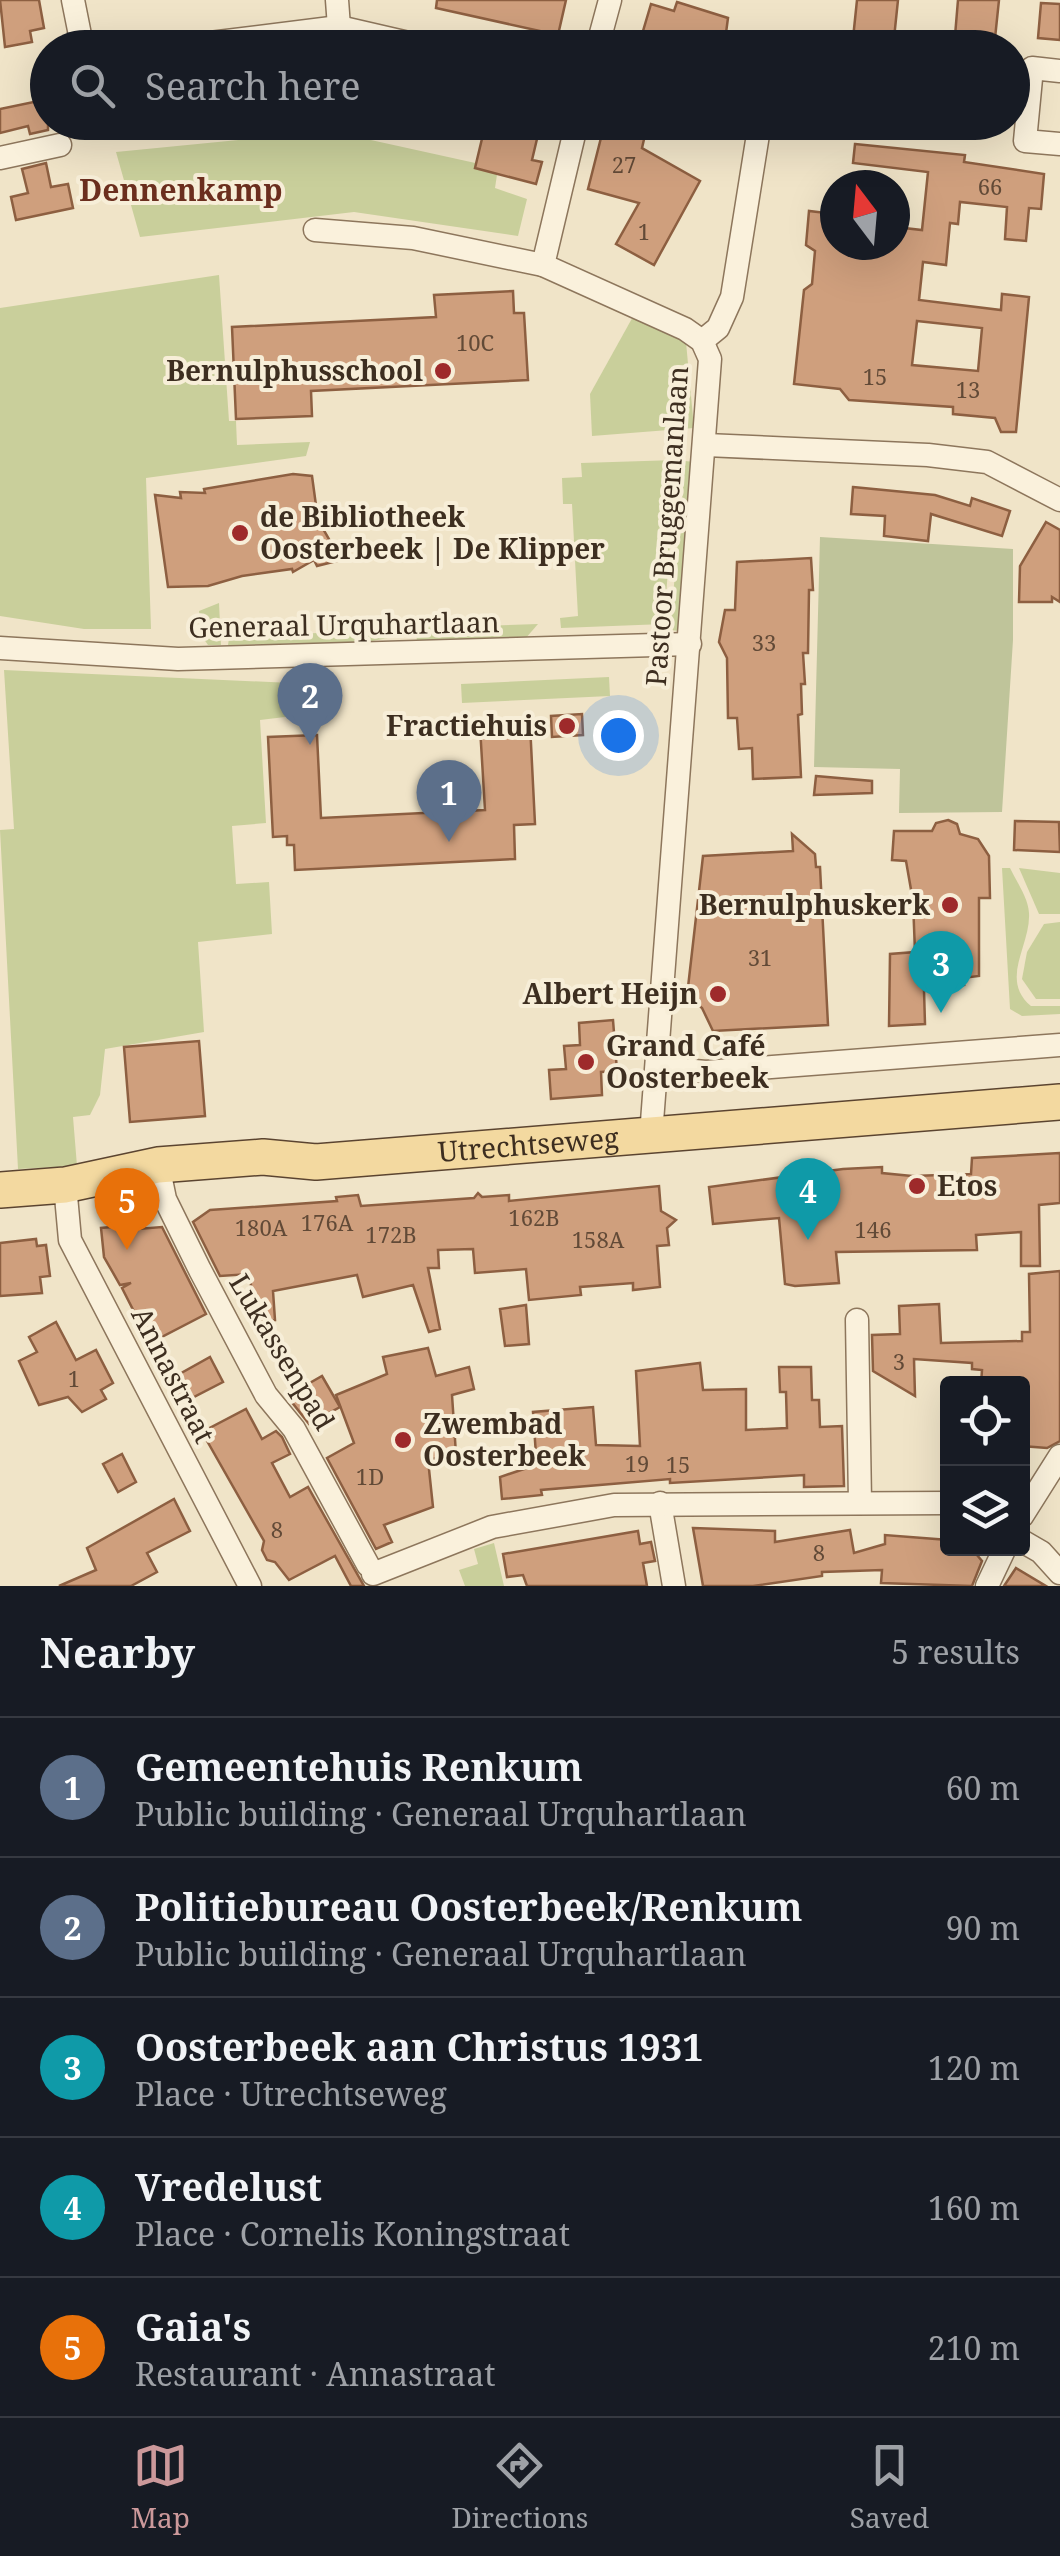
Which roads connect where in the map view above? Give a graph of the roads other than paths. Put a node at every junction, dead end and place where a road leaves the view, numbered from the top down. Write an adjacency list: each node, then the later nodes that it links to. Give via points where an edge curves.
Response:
1 (74, 0): 5 (street)
2 (337, 0): 4 (street)
3 (610, 0): 8 (street)
4 (339, 27): 6 (street); 7 (street)
5 (79, 30)
6 (315, 30)
7 (352, 30)
8 (601, 30)
9 (1060, 70): 10 (street, via 1032,68)
10 (1030, 87)
11 (573, 140): 18 (street)
12 (757, 140): 19 (street, via 732,298 718,328)
13 (1024, 140): 15 (street)
14 (60, 144): 16 (street)
15 (1060, 144)
16 (0, 158)
17 (315, 230): 18 (street, via 414,238)
18 (543, 265): 19 (street, via 620,296)
19 (702, 341): 20 (street, Pastoor Bruggemanlaan, via 712,377)
20 (706, 444): 21 (street, via 987,462); 22 (street, Pastoor Bruggemanlaan)
21 (1060, 500)
22 (690, 644): 23 (street, Generaal Urquhartlaan, via 178,659); 25 (street, Pastoor Bruggemanlaan)
23 (0, 648)
24 (1060, 1045): 25 (street, via 706,1072 684,1070)
25 (656, 1048): 27 (street, Pastoor Bruggemanlaan)
26 (1060, 1102): 27 (main road, Utrechtseweg)
27 (651, 1135): 28 (main road, Utrechtseweg, via 316,1162 264,1157)
28 (158, 1164): 29 (main road, Utrechtseweg); 34 (street, Lukassenpad, via 165,1199 200,1270 371,1570 492,1527)
29 (65, 1185): 30 (main road, Utrechtseweg); 40 (street, Annastraat, via 70,1240)
30 (0, 1190)
31 (857, 1320): 33 (street)
32 (1060, 1456): 36 (street)
33 (860, 1502): 34 (street); 35 (street)
34 (660, 1503): 41 (street)
35 (940, 1503)
36 (1030, 1503)
37 (1030, 1546): 39 (street)
38 (1001, 1556): 42 (street)
39 (1060, 1573)
40 (250, 1586)
41 (674, 1586)
42 (987, 1586)

